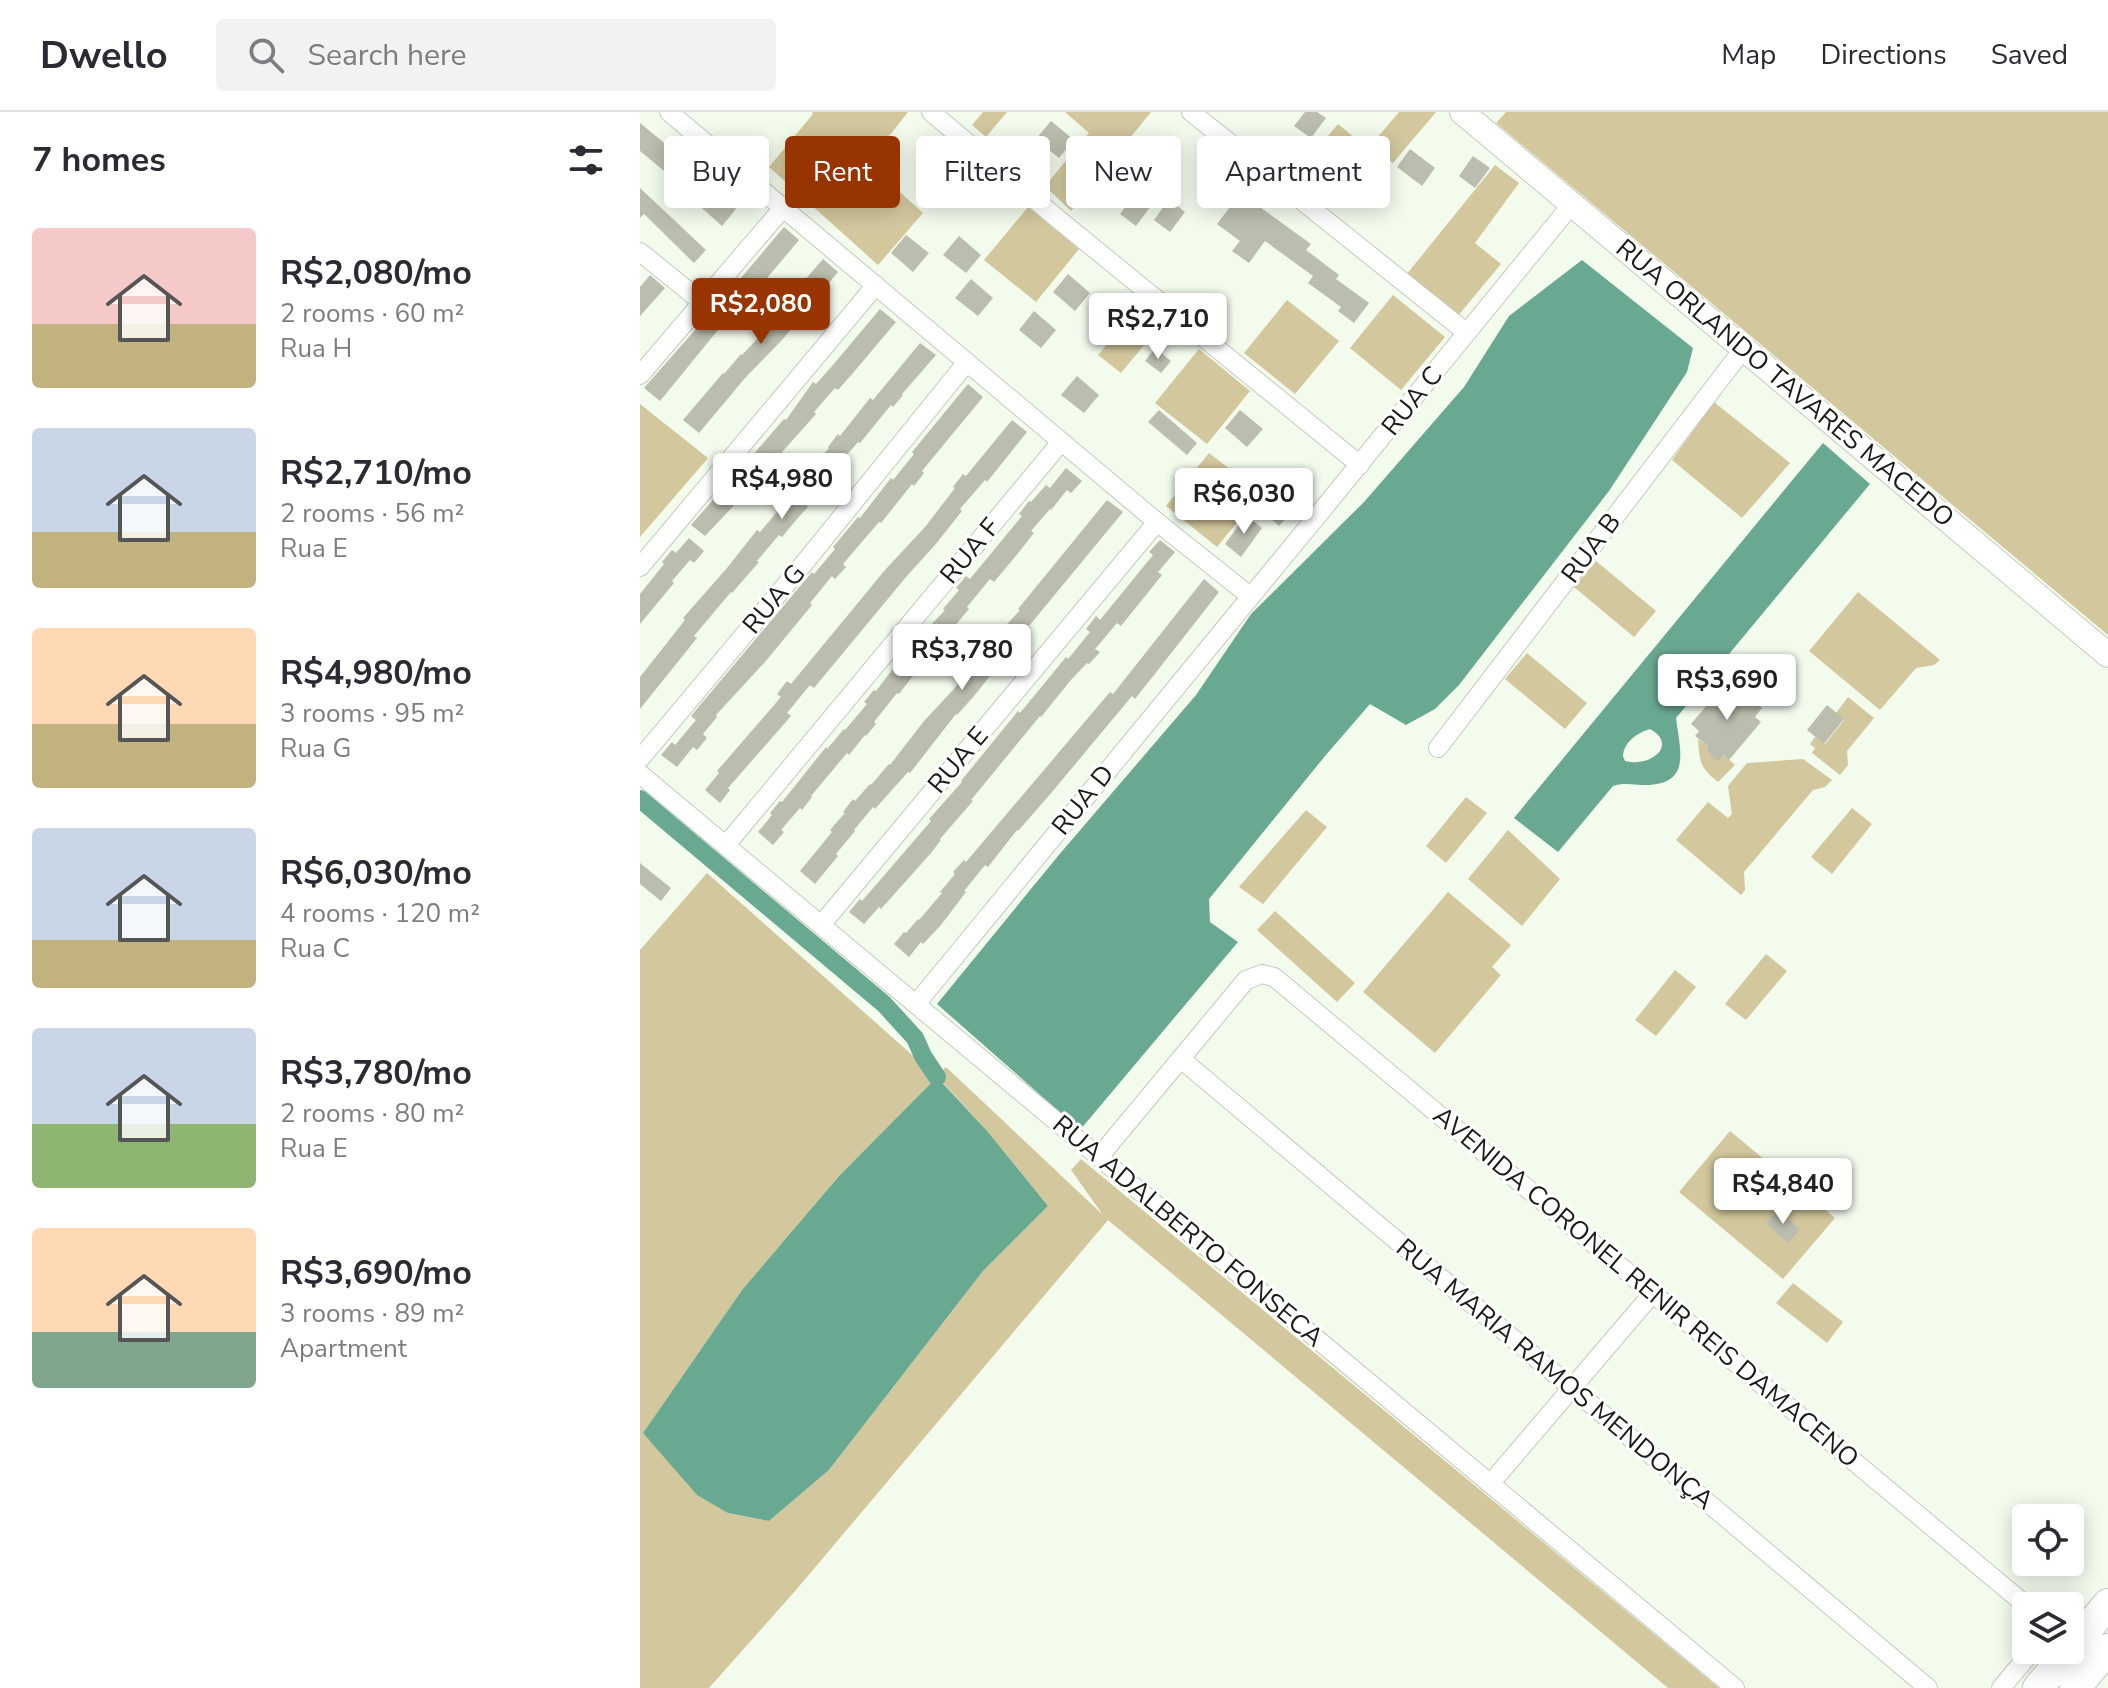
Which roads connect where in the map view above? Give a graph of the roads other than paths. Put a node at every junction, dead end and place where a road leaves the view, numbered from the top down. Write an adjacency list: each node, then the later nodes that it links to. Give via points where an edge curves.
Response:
1 (669, 112): 6 (street)
2 (931, 112): 15 (street)
3 (1191, 112): 10 (street)
4 (1462, 112): 5 (street, RUA ORLANDO TAVARES MACEDO)
5 (1572, 204): 10 (street, RUA C); 11 (street, RUA ORLANDO TAVARES MACEDO)
6 (783, 208): 8 (street); 9 (street)
7 (640, 252): 9 (street)
8 (876, 285): 12 (street); 17 (street)
9 (703, 303): 13 (street)
10 (1467, 333): 15 (street, RUA C)
11 (1744, 348): 19 (street, RUA ORLANDO TAVARES MACEDO); 20 (street, RUA B)
12 (967, 362): 14 (street); 21 (street, RUA G)
13 (640, 375)
14 (1061, 442): 16 (street); 23 (street, RUA F)
15 (1360, 465): 18 (street, RUA C)
16 (1157, 522): 18 (street); 24 (street, RUA E)
17 (640, 567)
18 (1250, 596): 25 (street, RUA D)
19 (2108, 655)
20 (1438, 748)
21 (640, 759)
22 (640, 774): 23 (street, RUA ADALBERTO FONSECA)
23 (726, 845): 24 (street, RUA ADALBERTO FONSECA)
24 (821, 925): 25 (street, RUA ADALBERTO FONSECA)
25 (916, 1004): 27 (street, RUA ADALBERTO FONSECA)
26 (1181, 1059): 27 (street); 28 (street, AVENIDA CORONEL RENIR REIS DAMACENO, via 1246,980 1268,975); 29 (street, RUA MARIA RAMOS MENDONÇA)
27 (1099, 1157): 30 (street, RUA ADALBERTO FONSECA)
28 (1653, 1293): 29 (street); 31 (street, AVENIDA CORONEL RENIR REIS DAMACENO)
29 (1572, 1388): 30 (street); 38 (street, RUA MARIA RAMOS MENDONÇA)
30 (1490, 1484): 37 (street, RUA ADALBERTO FONSECA)
31 (2012, 1593)
32 (2108, 1604): 33 (main road)
33 (2084, 1632)
34 (2108, 1649): 41 (main road)
35 (2021, 1664): 39 (street)
36 (2057, 1664): 40 (main road)
37 (1735, 1688)
38 (1928, 1688)
39 (2001, 1688)
40 (2038, 1688)
41 (2075, 1688)

